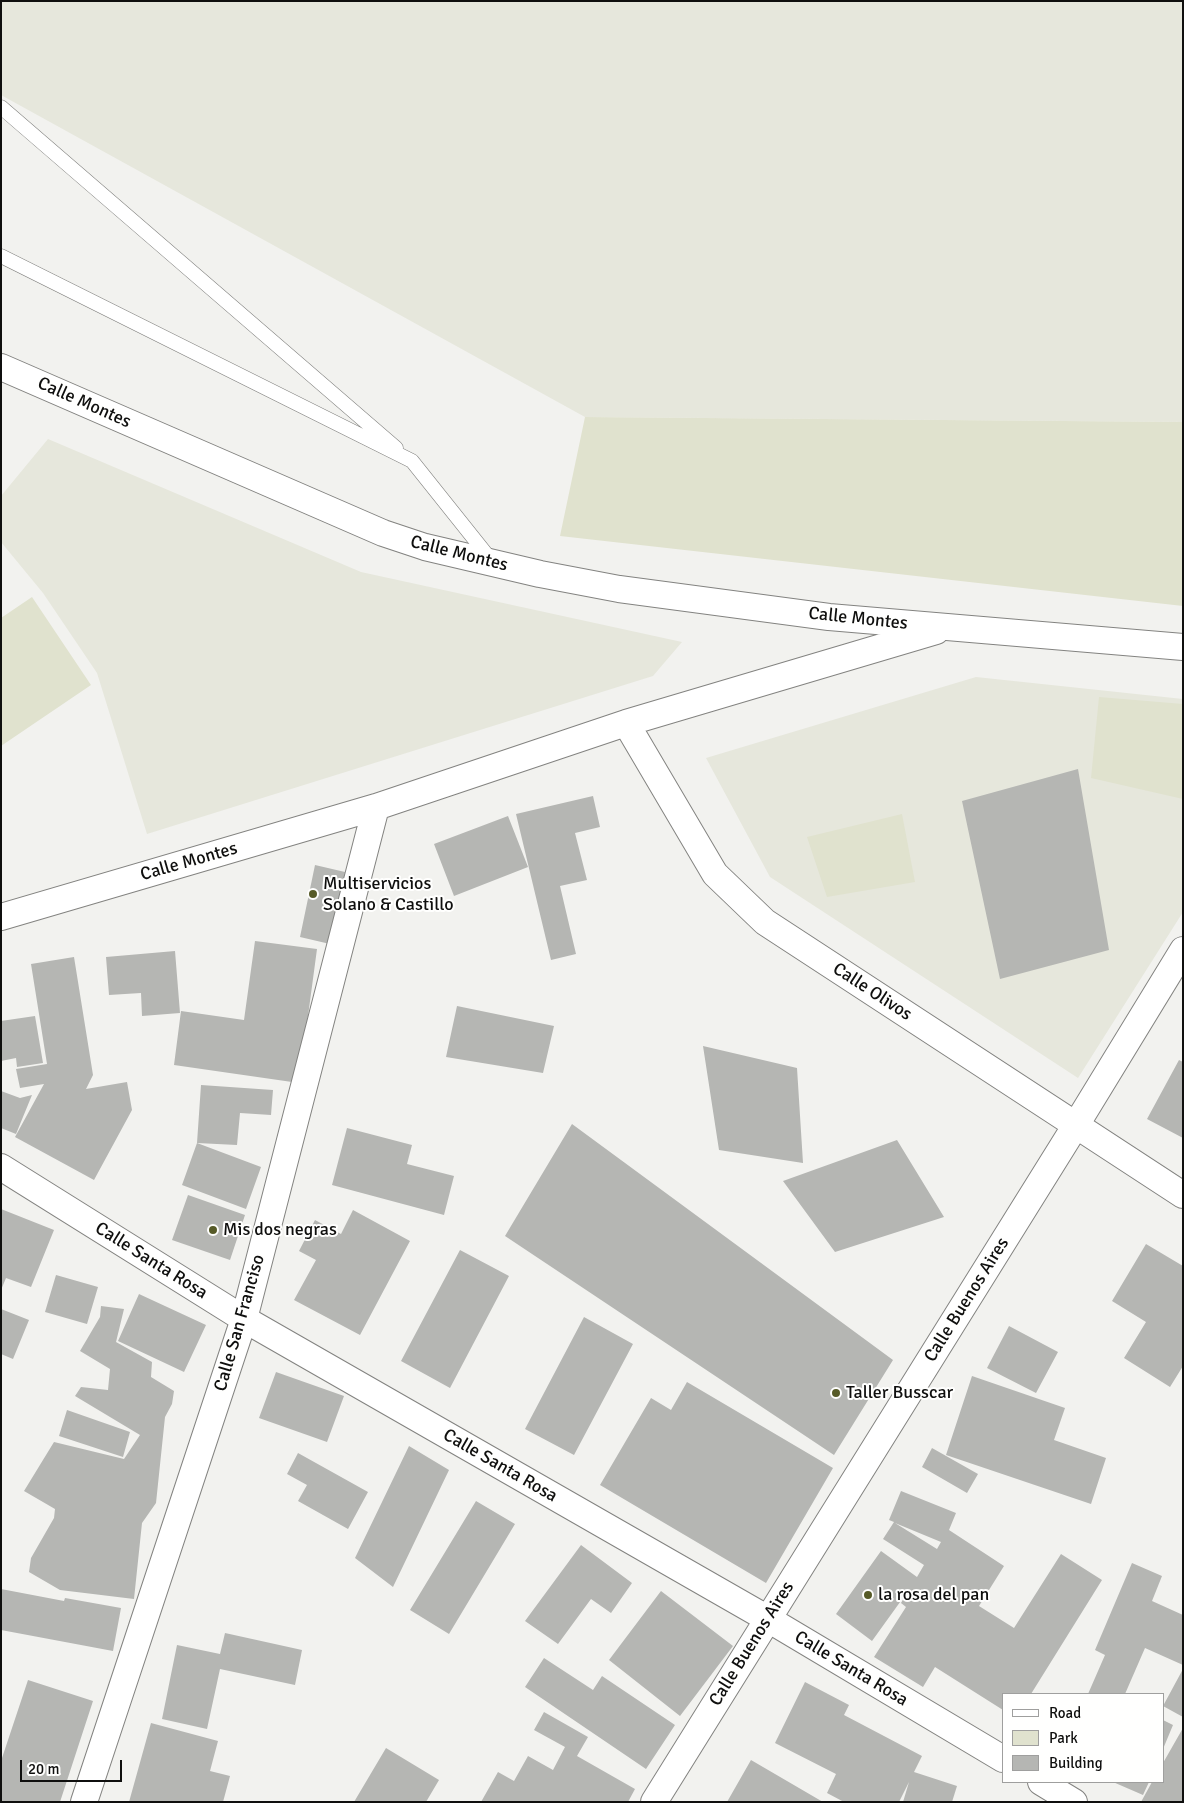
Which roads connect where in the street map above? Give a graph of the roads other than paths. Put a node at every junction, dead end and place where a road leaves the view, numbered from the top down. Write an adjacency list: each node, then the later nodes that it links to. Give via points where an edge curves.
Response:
1 (1, 107): 4 (lane)
2 (1, 256): 4 (lane)
3 (1, 367): 5 (street, Calle Montes, via 383,533 425,547)
4 (412, 462): 5 (lane)
5 (493, 562): 6 (street, Calle Montes, via 619,589 829,617)
6 (948, 627): 7 (street, Calle Montes); 8 (street, Calle Montes)
7 (1183, 647)
8 (626, 723): 9 (street, Calle Montes); 12 (street, Calle Olivos, via 715,874 765,922)
9 (376, 807): 10 (street, Calle Montes); 15 (street, Calle San Franciso)
10 (1, 917)
11 (1183, 950): 12 (street, Calle Buenos Aires)
12 (1076, 1125): 14 (street, Calle Olivos); 16 (street, Calle Buenos Aires)
13 (1, 1167): 15 (street, Calle Santa Rosa)
14 (1183, 1195)
15 (244, 1319): 16 (street, Calle Santa Rosa); 19 (street, Calle San Franciso)
16 (768, 1619): 17 (street, Calle Santa Rosa); 20 (street, Calle Buenos Aires)
17 (1002, 1758)
18 (1043, 1783): 21 (street)
19 (84, 1802)
20 (654, 1802)
21 (1074, 1802)

